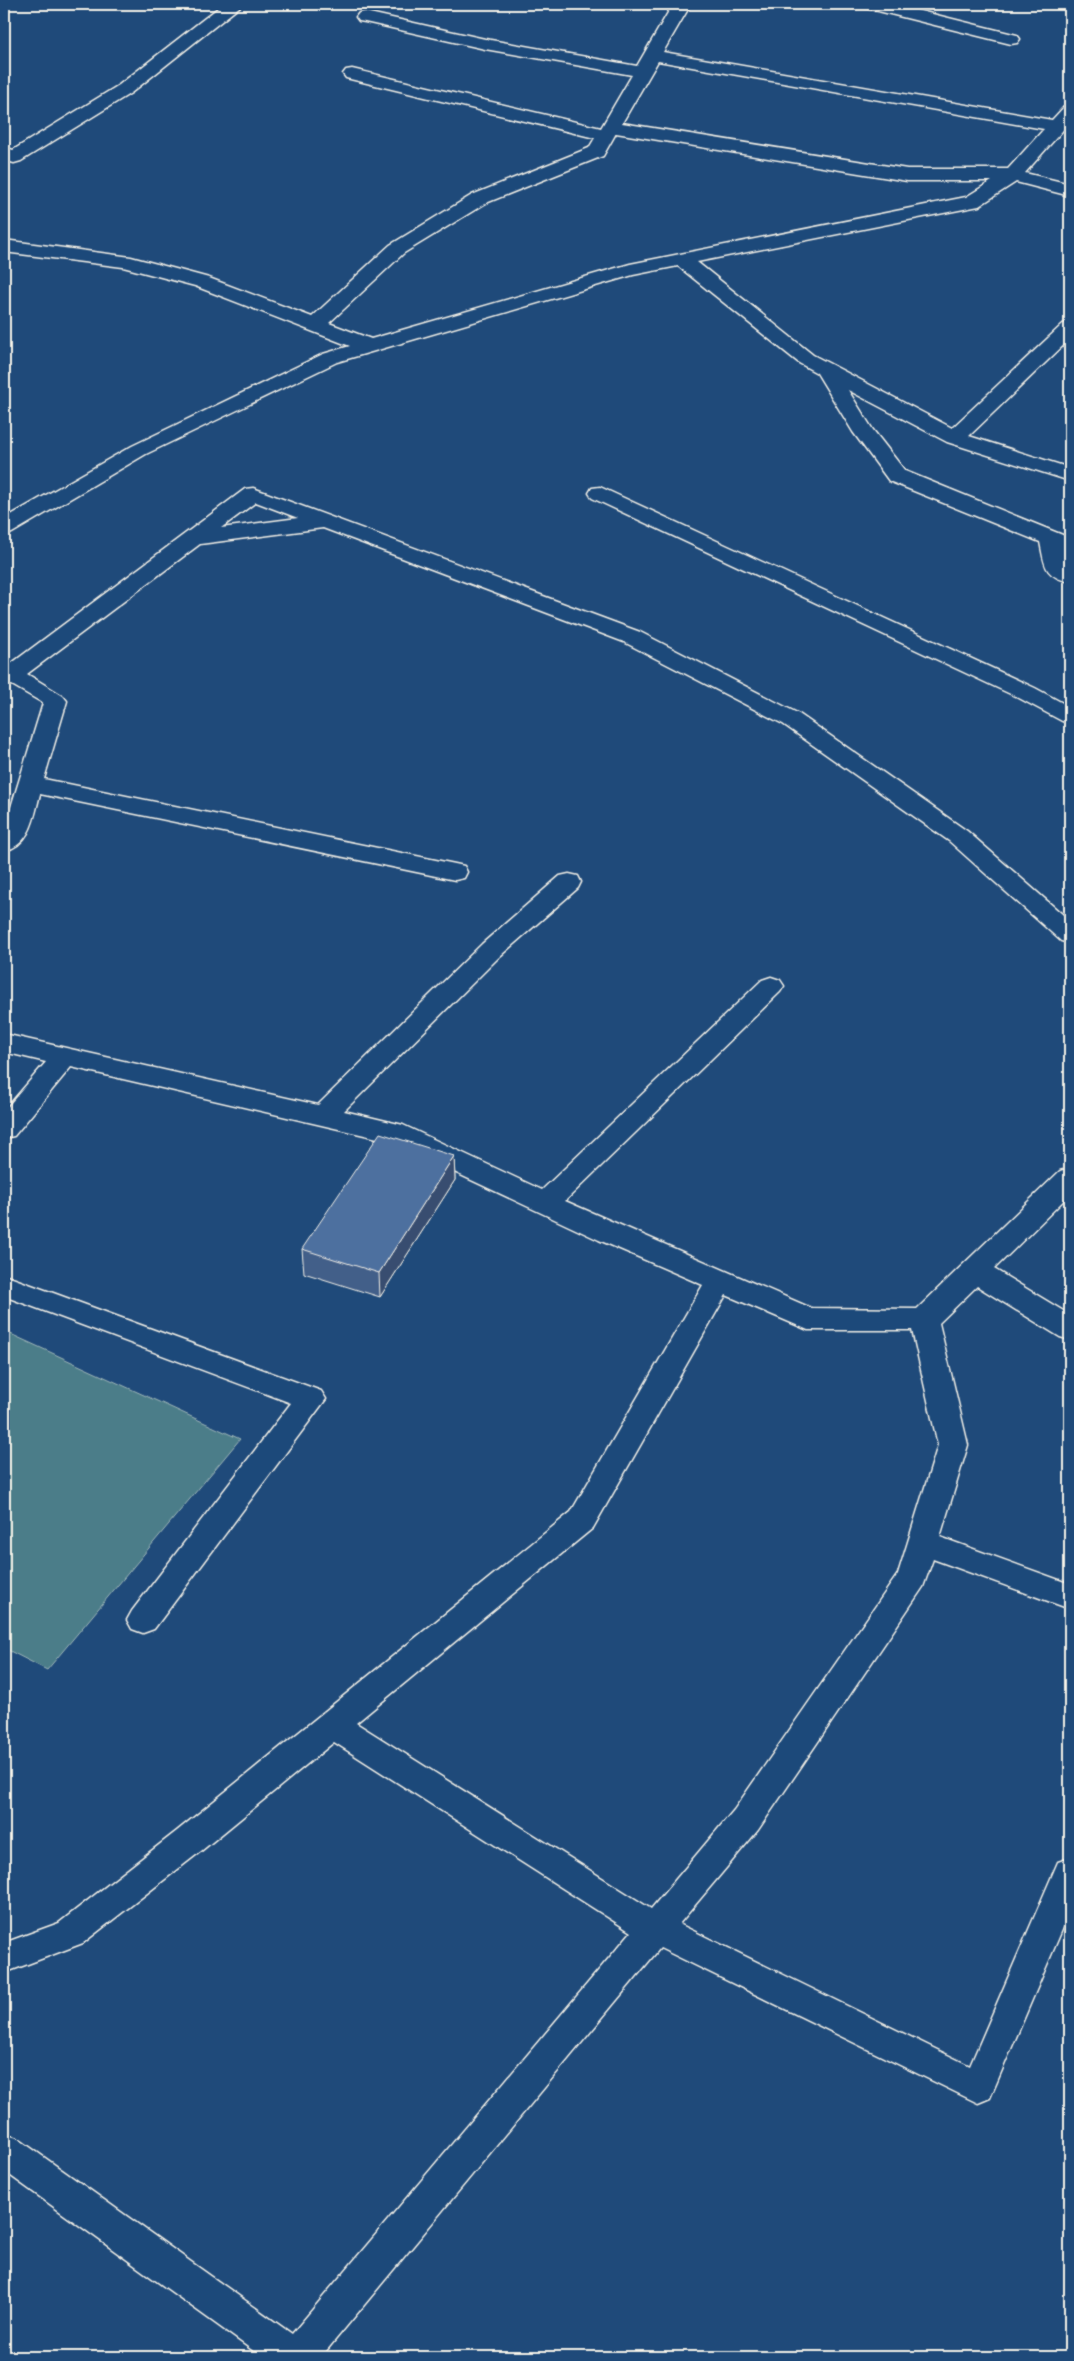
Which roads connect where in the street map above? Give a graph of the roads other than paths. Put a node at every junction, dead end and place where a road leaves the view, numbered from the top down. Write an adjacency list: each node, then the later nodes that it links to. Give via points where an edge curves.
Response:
1 (234, 4): 11 (street, via 125,89 14,157)
2 (682, 4): 6 (street)
3 (872, 4): 5 (street)
4 (365, 17): 7 (street, via 484,44)
5 (1011, 39)
6 (652, 55): 7 (street); 9 (street)
7 (643, 72): 10 (street)
8 (352, 74): 10 (street)
9 (1064, 119): 12 (street)
10 (608, 131): 12 (street, via 907,175); 16 (street, via 596,152 479,200 397,249)
11 (4, 153)
12 (1013, 175): 13 (street); 15 (street, via 972,202)
13 (1070, 190)
14 (7, 254): 16 (street, via 30,249 124,261 202,282)
15 (682, 260): 18 (street, via 630,270); 19 (street, via 806,359)
16 (315, 325): 18 (street)
17 (1070, 328): 20 (street)
18 (370, 346): 24 (street, via 330,358 139,450)
19 (825, 369): 20 (street); 25 (street, via 896,476)
20 (954, 438): 21 (street)
21 (1070, 475)
22 (600, 493): 30 (street)
23 (325, 521): 26 (street); 26 (street, via 254,494); 35 (street, via 632,637 791,719 958,836)
24 (4, 528)
25 (1050, 538): 27 (street); 28 (street, via 1057,569)
26 (194, 539): 29 (street)
27 (1070, 546)
28 (1070, 575)
29 (8, 677): 31 (street, via 55,701)
30 (1070, 716)
31 (30, 784): 32 (street, via 17,832); 33 (street)
32 (4, 843)
33 (455, 872)
34 (569, 882): 39 (street, via 491,950)
35 (1070, 935)
36 (771, 986): 42 (street)
37 (4, 1043): 38 (street)
38 (65, 1057): 39 (street); 40 (street)
39 (323, 1116): 42 (street, via 393,1132)
40 (4, 1129)
41 (1070, 1178): 43 (street)
42 (546, 1203): 44 (street)
43 (975, 1271): 46 (street); 47 (street)
44 (720, 1280): 46 (street, via 808,1319); 51 (street, via 582,1520)
45 (4, 1285): 50 (street, via 311,1399)
46 (924, 1320): 48 (street, via 953,1445)
47 (1070, 1329)
48 (923, 1543): 49 (street); 53 (street, via 912,1578 746,1820)
49 (1070, 1597)
50 (143, 1620)
51 (332, 1724): 53 (street); 54 (street, via 71,1933)
52 (1070, 1872): 53 (street, via 978,2087)
53 (655, 1929): 57 (street)
54 (4, 1958)
55 (4, 2150): 56 (street)
56 (293, 2357)
57 (297, 2357)

